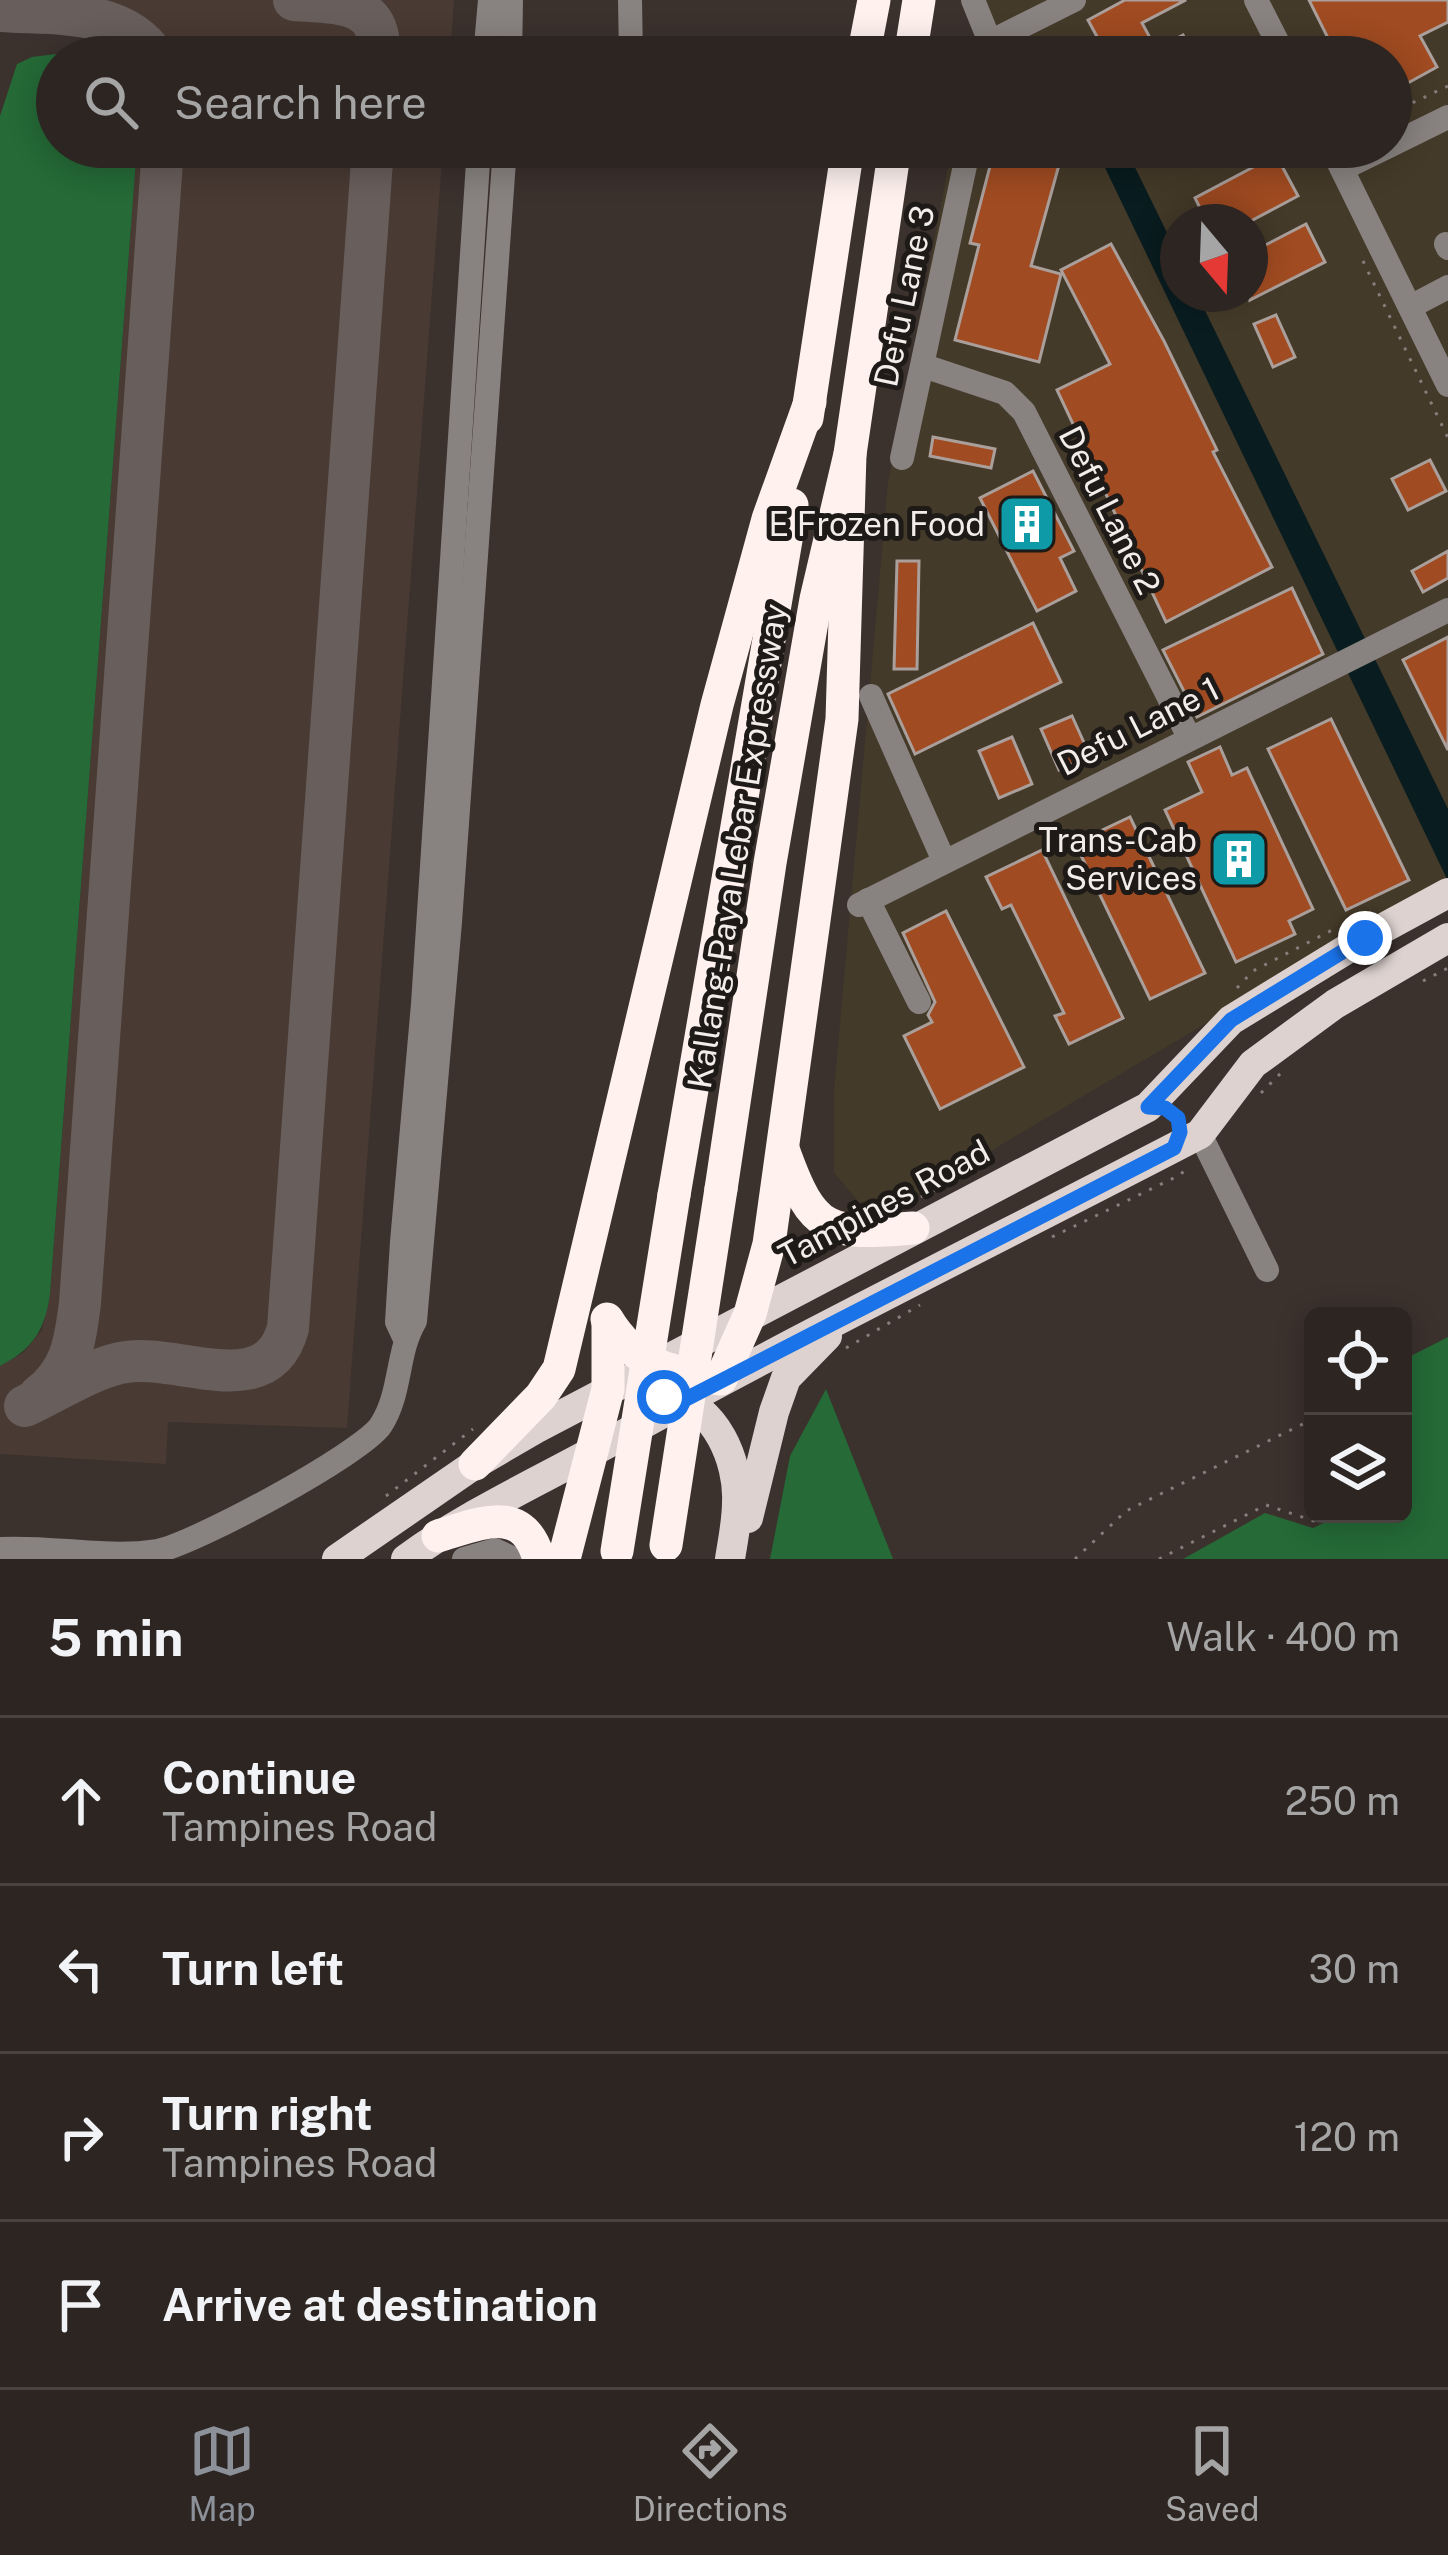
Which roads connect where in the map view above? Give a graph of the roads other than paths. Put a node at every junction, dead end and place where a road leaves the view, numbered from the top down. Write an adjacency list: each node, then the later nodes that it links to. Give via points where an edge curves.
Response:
1 (490, 0): 9 (street)
2 (511, 0): 10 (street)
3 (630, 0): 11 (street)
4 (874, 0): 12 (highway)
5 (919, 0): 13 (highway)
6 (973, 0): 14 (street)
7 (1073, 0): 15 (street)
8 (1256, 0): 16 (street)
9 (487, 36)
10 (510, 36)
11 (631, 36)
12 (867, 36)
13 (913, 36)
14 (985, 36)
15 (1009, 36)
16 (1274, 36)
17 (1448, 117): 18 (street)
18 (1412, 135)
19 (477, 168): 32 (street)
20 (503, 168): 32 (street)
21 (845, 168): 29 (highway, Kallang-Paya Lebar Expressway)
22 (893, 168): 30 (highway, Kallang-Paya Lebar Expressway)
23 (965, 168): 27 (street, Defu Lane 3)
24 (1342, 168): 26 (street)
25 (1448, 287): 26 (street)
26 (1410, 307): 28 (street)
27 (924, 366): 31 (street, Defu Lane 3); 35 (street, Defu Lane 2, via 1005,393 1024,412)
28 (1448, 385)
29 (810, 401): 43 (highway, via 717,705); 63 (highway, Kallang-Paya Lebar Expressway, bridge)
30 (850, 454): 42 (highway, via 842,719); 64 (highway, Kallang-Paya Lebar Expressway, bridge, via 770,863)
31 (902, 458)
32 (462, 569): 56 (street, via 412,1243 415,1321 404,1339 396,1394 379,1429 297,1484 161,1551)
33 (1448, 610): 35 (street, Defu Lane 1)
34 (871, 696): 36 (street)
35 (1189, 737): 36 (street, Defu Lane 1)
36 (944, 861): 39 (street, Defu Lane 1, via 864,903)
37 (1442, 897): 40 (main road, Tampines Road, via 1231,1020)
38 (1448, 938): 41 (main road, via 1253,1064)
39 (919, 1002)
40 (1148, 1107): 41 (main road, via 1178,1118); 44 (main road, Tampines Road)
41 (1194, 1143): 45 (street); 46 (main road)
42 (782, 1148): 44 (highway, via 809,1207 828,1224 854,1233); 47 (highway)
43 (595, 1213): 48 (highway); 54 (highway, via 560,1369)
44 (906, 1218): 47 (main road, Tampines Road)
45 (1267, 1270)
46 (857, 1310): 50 (main road); 65 (main road, via 786,1378)
47 (750, 1314): 49 (main road, Tampines Road); 50 (highway)
48 (608, 1318): 49 (highway, via 631,1351); 51 (highway)
49 (656, 1365): 50 (highway); 51 (main road, Tampines Road)
50 (721, 1378): 52 (main road)
51 (606, 1398): 52 (main road); 53 (highway); 54 (main road)
52 (684, 1400): 53 (main road); 65 (main road, via 706,1412 735,1474)
53 (595, 1451): 55 (main road); 62 (highway)
54 (475, 1465): 57 (main road)
55 (438, 1536): 58 (main road); 61 (highway, via 512,1522 533,1539)
56 (0, 1549)
57 (337, 1559)
58 (406, 1559)
59 (464, 1559): 60 (street, via 495,1550)
60 (514, 1559)
61 (539, 1559)
62 (564, 1559)
63 (616, 1559)
64 (664, 1559)
65 (734, 1559)

